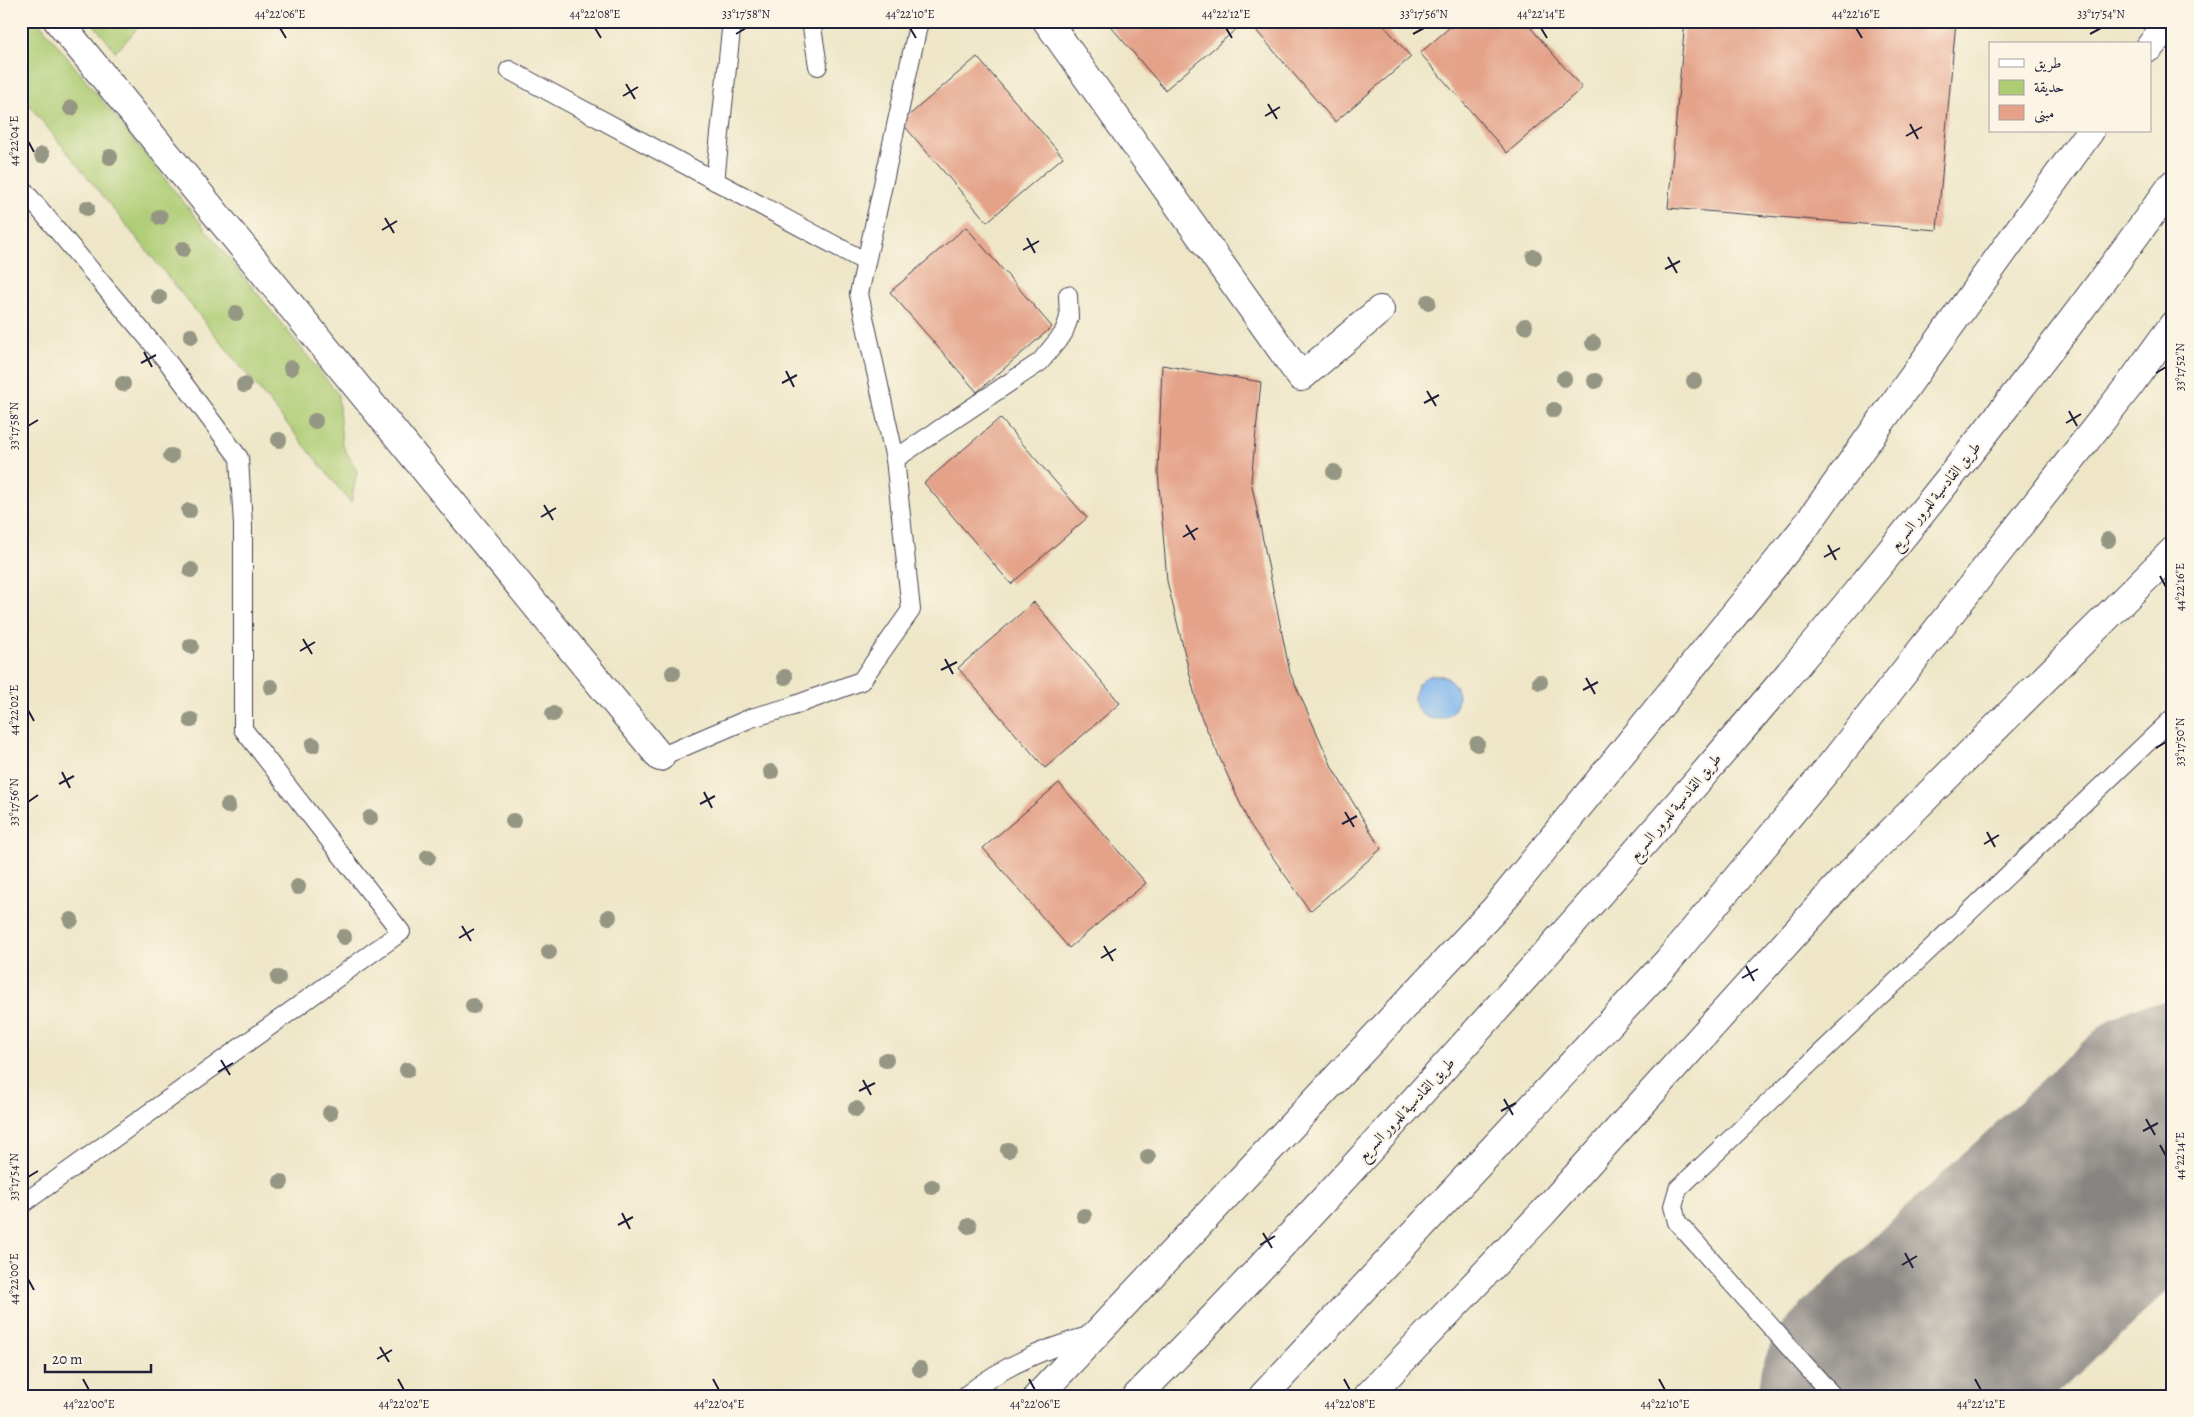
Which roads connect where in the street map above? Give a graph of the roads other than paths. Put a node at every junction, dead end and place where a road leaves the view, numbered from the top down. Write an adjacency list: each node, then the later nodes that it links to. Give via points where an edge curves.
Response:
1 (58, 21): 7 (main road)
2 (732, 21): 12 (lane)
3 (811, 21): 9 (lane)
4 (919, 21): 15 (lane)
5 (1047, 21): 17 (main road, via 1302,377)
6 (2169, 21): 8 (main road)
7 (77, 32): 22 (main road)
8 (2152, 44)
9 (818, 66)
10 (509, 70): 12 (lane)
11 (2089, 132): 24 (main road, via 1803,530 1495,909)
12 (715, 181): 15 (lane)
13 (2173, 184): 27 (main road, طريق القادسية للمرور السريع, via 1994,424 1652,837 1414,1101)
14 (21, 186): 23 (lane, via 167,361 239,458 243,525 243,729 401,932)
15 (866, 262): 19 (lane, via 859,294)
16 (1068, 295): 19 (lane, via 1069,318 1063,334 1040,362)
17 (1380, 310)
18 (2173, 325): 28 (main road, via 1836,759 1668,961)
19 (895, 459): 22 (lane, via 912,610 862,681 790,708 751,718)
20 (2173, 551): 29 (main road, via 1844,879 1542,1214)
21 (2173, 718): 30 (lane, via 1678,1190 1673,1206 1677,1222)
22 (660, 757)
23 (21, 1205)
24 (1097, 1333): 25 (lane, via 1031,1355); 26 (main road)
25 (965, 1396)
26 (1038, 1396)
27 (1137, 1396)
28 (1263, 1396)
29 (1368, 1396)
30 (1833, 1396)

